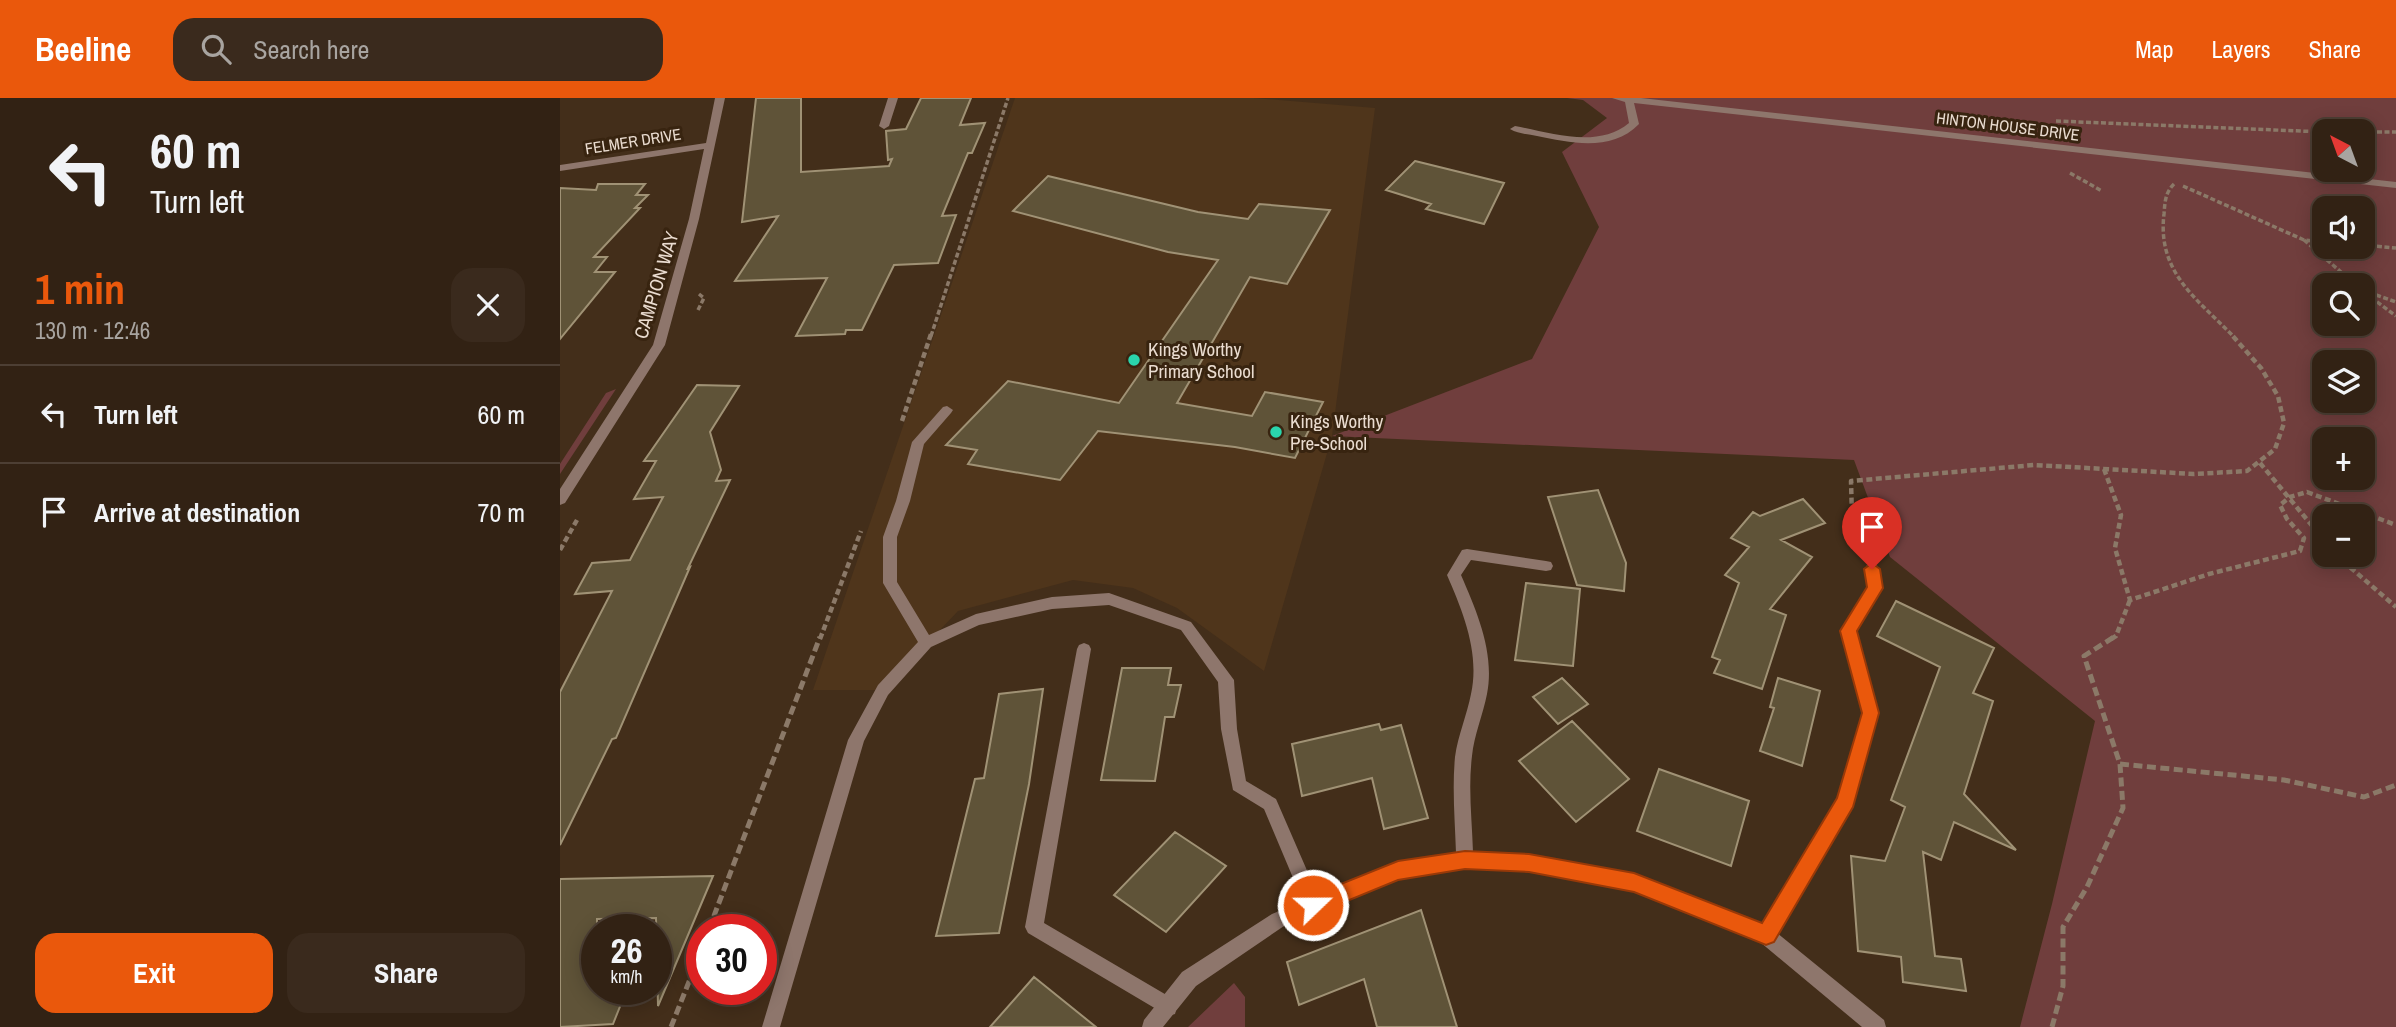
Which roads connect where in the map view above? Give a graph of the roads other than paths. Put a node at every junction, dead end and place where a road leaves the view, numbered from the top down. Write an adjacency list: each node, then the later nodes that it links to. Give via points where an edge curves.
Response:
1 (720, 98): 7 (street, CAMPION WAY)
2 (893, 98): 5 (street)
3 (1617, 98): 4 (street, HINTON HOUSE DRIVE)
4 (1629, 99): 6 (street, via 1634,124 1616,136 1566,137); 9 (street, HINTON HOUSE DRIVE)
5 (884, 126)
6 (1515, 129)
7 (710, 145): 8 (street, FELMER DRIVE); 11 (street, CAMPION WAY, via 659,345)
8 (561, 169)
9 (2396, 185)
10 (947, 410): 14 (street, via 918,442 890,537 890,583)
11 (560, 500)
12 (1546, 566): 16 (street, via 1466,554 1454,575 1482,664 1479,701 1466,742)
13 (1872, 569): 18 (street, via 1875,588 1848,631 1871,713 1846,801)
14 (926, 643): 17 (street, via 976,620 1052,603 1109,599 1186,626 1226,680 1239,785 1270,804); 20 (street, via 883,690 856,740)
15 (1084, 649): 19 (street, via 1034,928)
16 (1465, 860): 17 (street, via 1398,870); 18 (street, via 1529,863 1634,883)
17 (1313, 905): 19 (street, via 1278,920 1189,979)
18 (1766, 935): 22 (street)
19 (1168, 1007): 21 (street)
20 (771, 1027)
21 (1151, 1027)
22 (1877, 1027)

